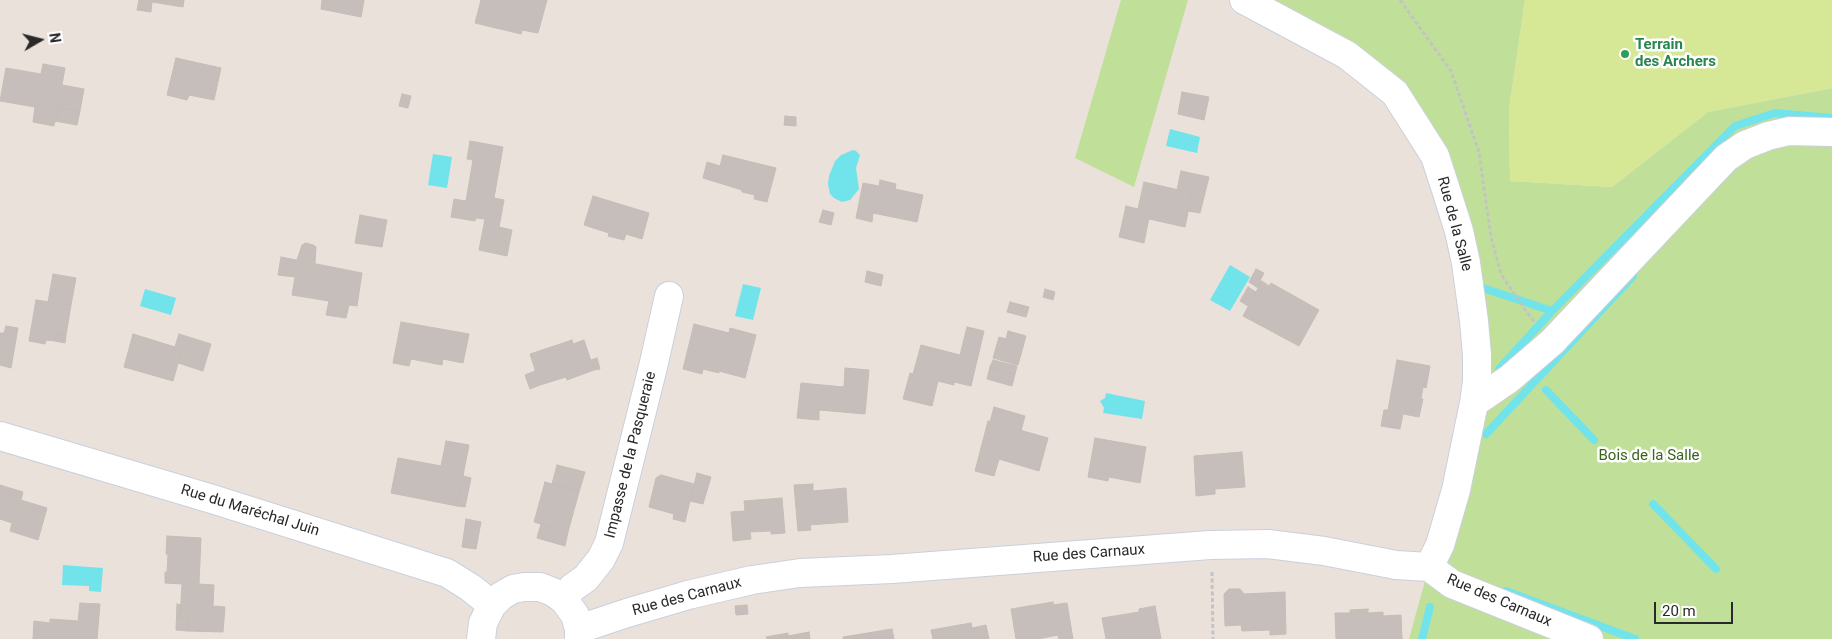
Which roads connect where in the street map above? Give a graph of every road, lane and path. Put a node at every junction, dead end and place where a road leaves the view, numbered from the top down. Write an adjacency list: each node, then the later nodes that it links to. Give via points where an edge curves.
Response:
1 (1244, 0): 6 (street, Rue de la Salle, via 1346,54 1395,93 1434,156 1466,263 1477,355)
2 (1400, 0): 5 (path, via 1451,71 1478,152 1491,237 1501,274)
3 (1832, 132): 5 (street, via 1789,131 1775,134 1745,145 1726,158)
4 (669, 296): 10 (street, Impasse de la Pasqueraie, via 609,543 586,578 572,588)
5 (1552, 342): 6 (street)
6 (1474, 403): 9 (street, Rue de la Salle, via 1456,490 1440,545)
7 (0, 436): 11 (street, Rue du Maréchal Juin, via 447,573)
8 (1210, 545): 9 (street, Rue des Carnaux, via 1268,544); 12 (street, Rue des Carnaux, via 800,573 688,595); 14 (path)
9 (1429, 567): 15 (street, Rue des Carnaux, via 1452,584)
10 (564, 600): 11 (street, via 540,587 524,587 502,596); 12 (street, via 575,615)
11 (492, 605): 13 (street, via 483,623)
12 (579, 634)
13 (481, 639)
14 (1213, 639)
15 (1589, 639)

